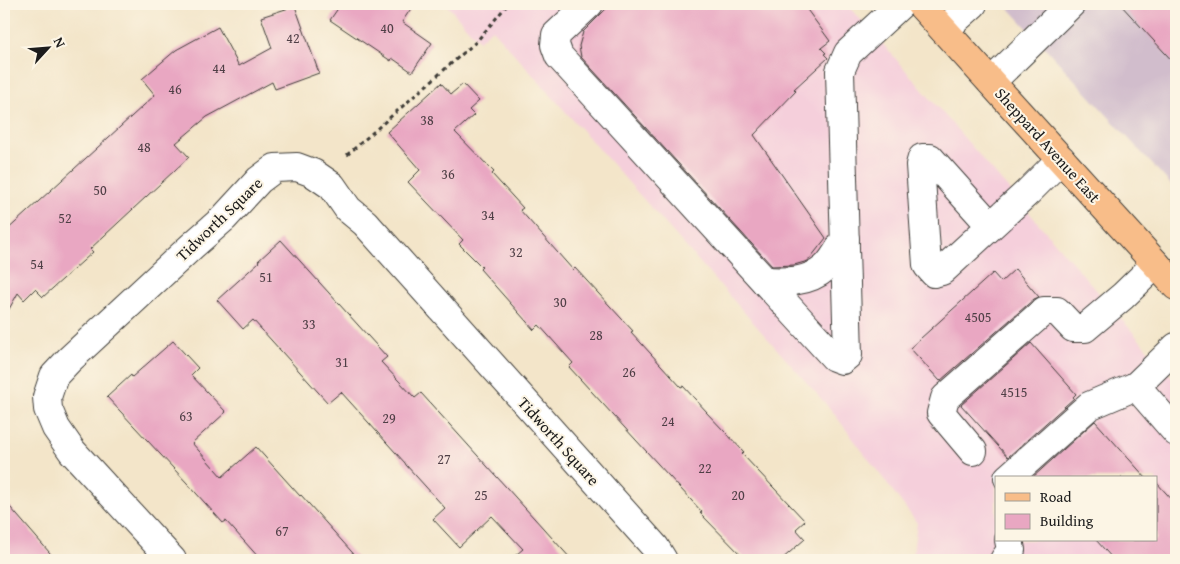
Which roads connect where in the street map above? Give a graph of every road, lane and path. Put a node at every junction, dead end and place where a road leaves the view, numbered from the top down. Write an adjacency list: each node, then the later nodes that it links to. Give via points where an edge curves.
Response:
1 (508, 4): 9 (path, via 477,41)
2 (590, 4): 14 (street, via 556,35 559,56)
3 (901, 4): 12 (street, via 848,53 840,71)
4 (920, 4): 7 (main road, Sheppard Avenue East)
5 (973, 4): 7 (street)
6 (1071, 4): 8 (street)
7 (944, 30): 8 (main road, Sheppard Avenue East)
8 (991, 82): 10 (main road, Sheppard Avenue East)
9 (348, 154)
10 (1061, 159): 11 (street); 13 (main road, Sheppard Avenue East)
11 (991, 226)
12 (845, 239): 14 (street, via 825,268 807,278); 14 (street, via 848,355 842,360 834,357)
13 (1169, 273): 18 (street, via 1123,296 1085,328 1073,328 1057,311 1044,311 945,398 941,412)
14 (765, 282)
15 (1176, 348): 16 (street)
16 (1136, 386): 17 (street); 19 (street, via 1089,406)
17 (1176, 432)
18 (972, 451)
19 (1010, 476)
20 (1009, 542): 23 (street, via 1011,550)
21 (172, 560): 22 (street, Tidworth Square, via 72,451 56,428 48,410 47,397 54,376 69,360 224,218 259,180 275,168 297,167 313,172 332,186 348,209 365,223 655,547)
22 (663, 560)
23 (1004, 560)

